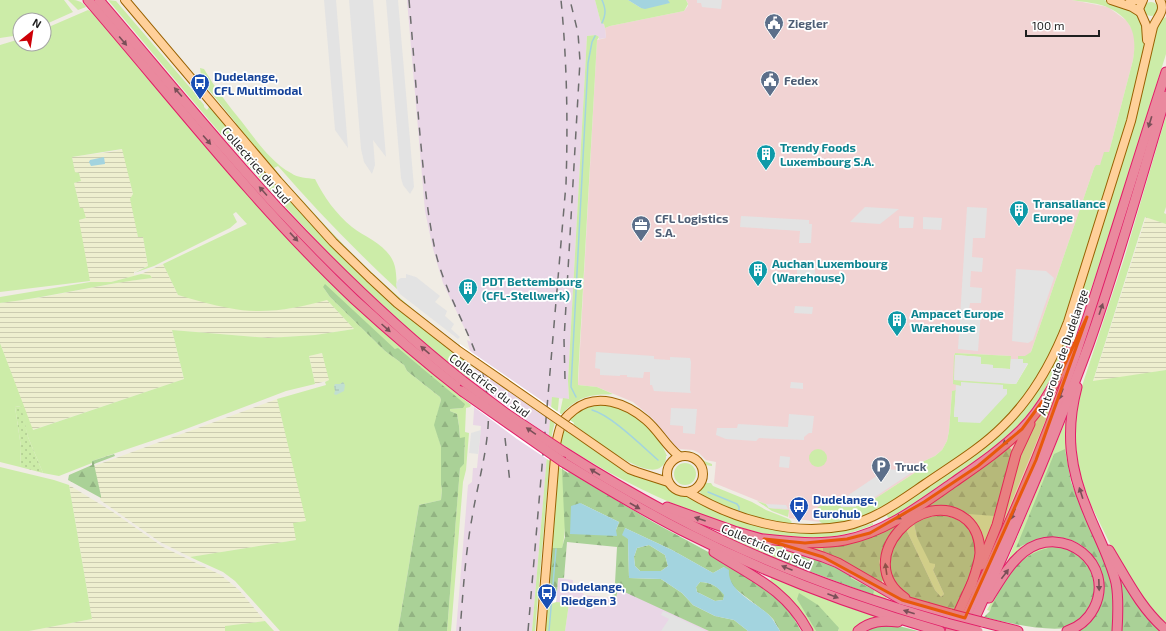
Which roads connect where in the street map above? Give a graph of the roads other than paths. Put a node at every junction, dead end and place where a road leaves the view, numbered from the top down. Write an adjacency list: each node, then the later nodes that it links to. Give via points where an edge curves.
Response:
1 (125, 0): 18 (main road, bridge, via 278,181 333,242 397,303 456,349 629,469)
2 (1111, 0): 8 (main road, via 1132,7)
3 (1130, 0): 4 (main road)
4 (1143, 0): 8 (main road, via 1140,6)
5 (92, 1): 6 (highway, Collectrice du Sud)
6 (102, 10): 22 (highway, Collectrice du Sud, one-way to 6, bridge, via 507,414 463,381 359,291 247,173); 25 (highway, Collectrice du Sud, one-way to 25, bridge, via 239,177 353,298 402,343 462,391 563,462 621,498)
7 (1162, 11): 8 (main road, via 1150,21); 9 (main road, via 1153,27)
8 (1142, 15): 9 (main road, via 1146,25)
9 (1146, 61): 23 (main road, via 1124,143 1075,302 1060,342 1036,387 1002,427 966,456 895,504 878,514 846,526 814,529 759,522 718,509)
10 (1166, 72): 12 (highway, Autoroute de Dudelange, one-way to 12)
11 (1166, 96): 13 (highway, Autoroute de Dudelange, one-way to 11, via 1118,256)
12 (1087, 317): 14 (highway, via 1056,383); 37 (highway, Autoroute de Dudelange, one-way to 37, via 1074,360 1036,460 991,565)
13 (1088, 345): 24 (highway, one-way to 13, via 1080,492 1070,447 1073,404); 38 (highway, Autoroute de Dudelange, via 1030,493)
14 (1034, 414): 26 (highway, one-way to 26, via 1022,429 978,466 908,513 870,533 820,543); 27 (highway, via 1016,454 992,538)
15 (662, 440): 16 (main road); 17 (main road, via 669,455); 33 (main road, via 639,415 629,408 606,400 586,403 563,421 556,444)
16 (679, 456): 17 (main road); 20 (main road, via 691,456 700,463 704,474)
17 (668, 466): 18 (main road, via 656,474); 19 (main road)
18 (648, 475): 19 (main road)
19 (668, 482): 21 (main road, via 676,490)
20 (697, 488): 21 (main road); 23 (main road)
21 (688, 492): 23 (main road)
22 (641, 498): 26 (highway, one-way to 22); 30 (highway, Collectrice du Sud, one-way to 22, via 755,556)
23 (700, 500)
24 (1096, 529): 32 (highway, via 1136,594); 41 (highway, via 1116,583 1119,606)
25 (681, 530): 29 (highway, Collectrice du Sud, one-way to 29, via 750,563 802,584); 34 (highway, via 756,576 785,600)
26 (764, 539): 28 (highway, via 823,556 888,593)
27 (970, 589): 28 (highway, one-way to 27, via 895,589 885,566 888,547 899,530 908,522 928,512 956,514 969,522 974,529 980,543 980,555); 30 (highway)
28 (920, 606): 31 (highway, bridge, via 951,614)
29 (918, 625): 35 (highway, via 873,622); 36 (highway, Collectrice du Sud)
30 (948, 627): 31 (highway, Collectrice du Sud, bridge)
31 (980, 628): 39 (highway)
32 (1166, 630)
33 (541, 631)
34 (808, 631)
35 (858, 631)
36 (940, 631)
37 (959, 631)
38 (970, 631): 40 (highway, one-way to 40, via 995,588 1017,559 1030,548 1051,542 1067,544 1083,552 1095,568 1098,577 1099,590 1093,611 1078,626)
39 (1018, 631)
40 (1067, 631)
41 (1117, 631)

